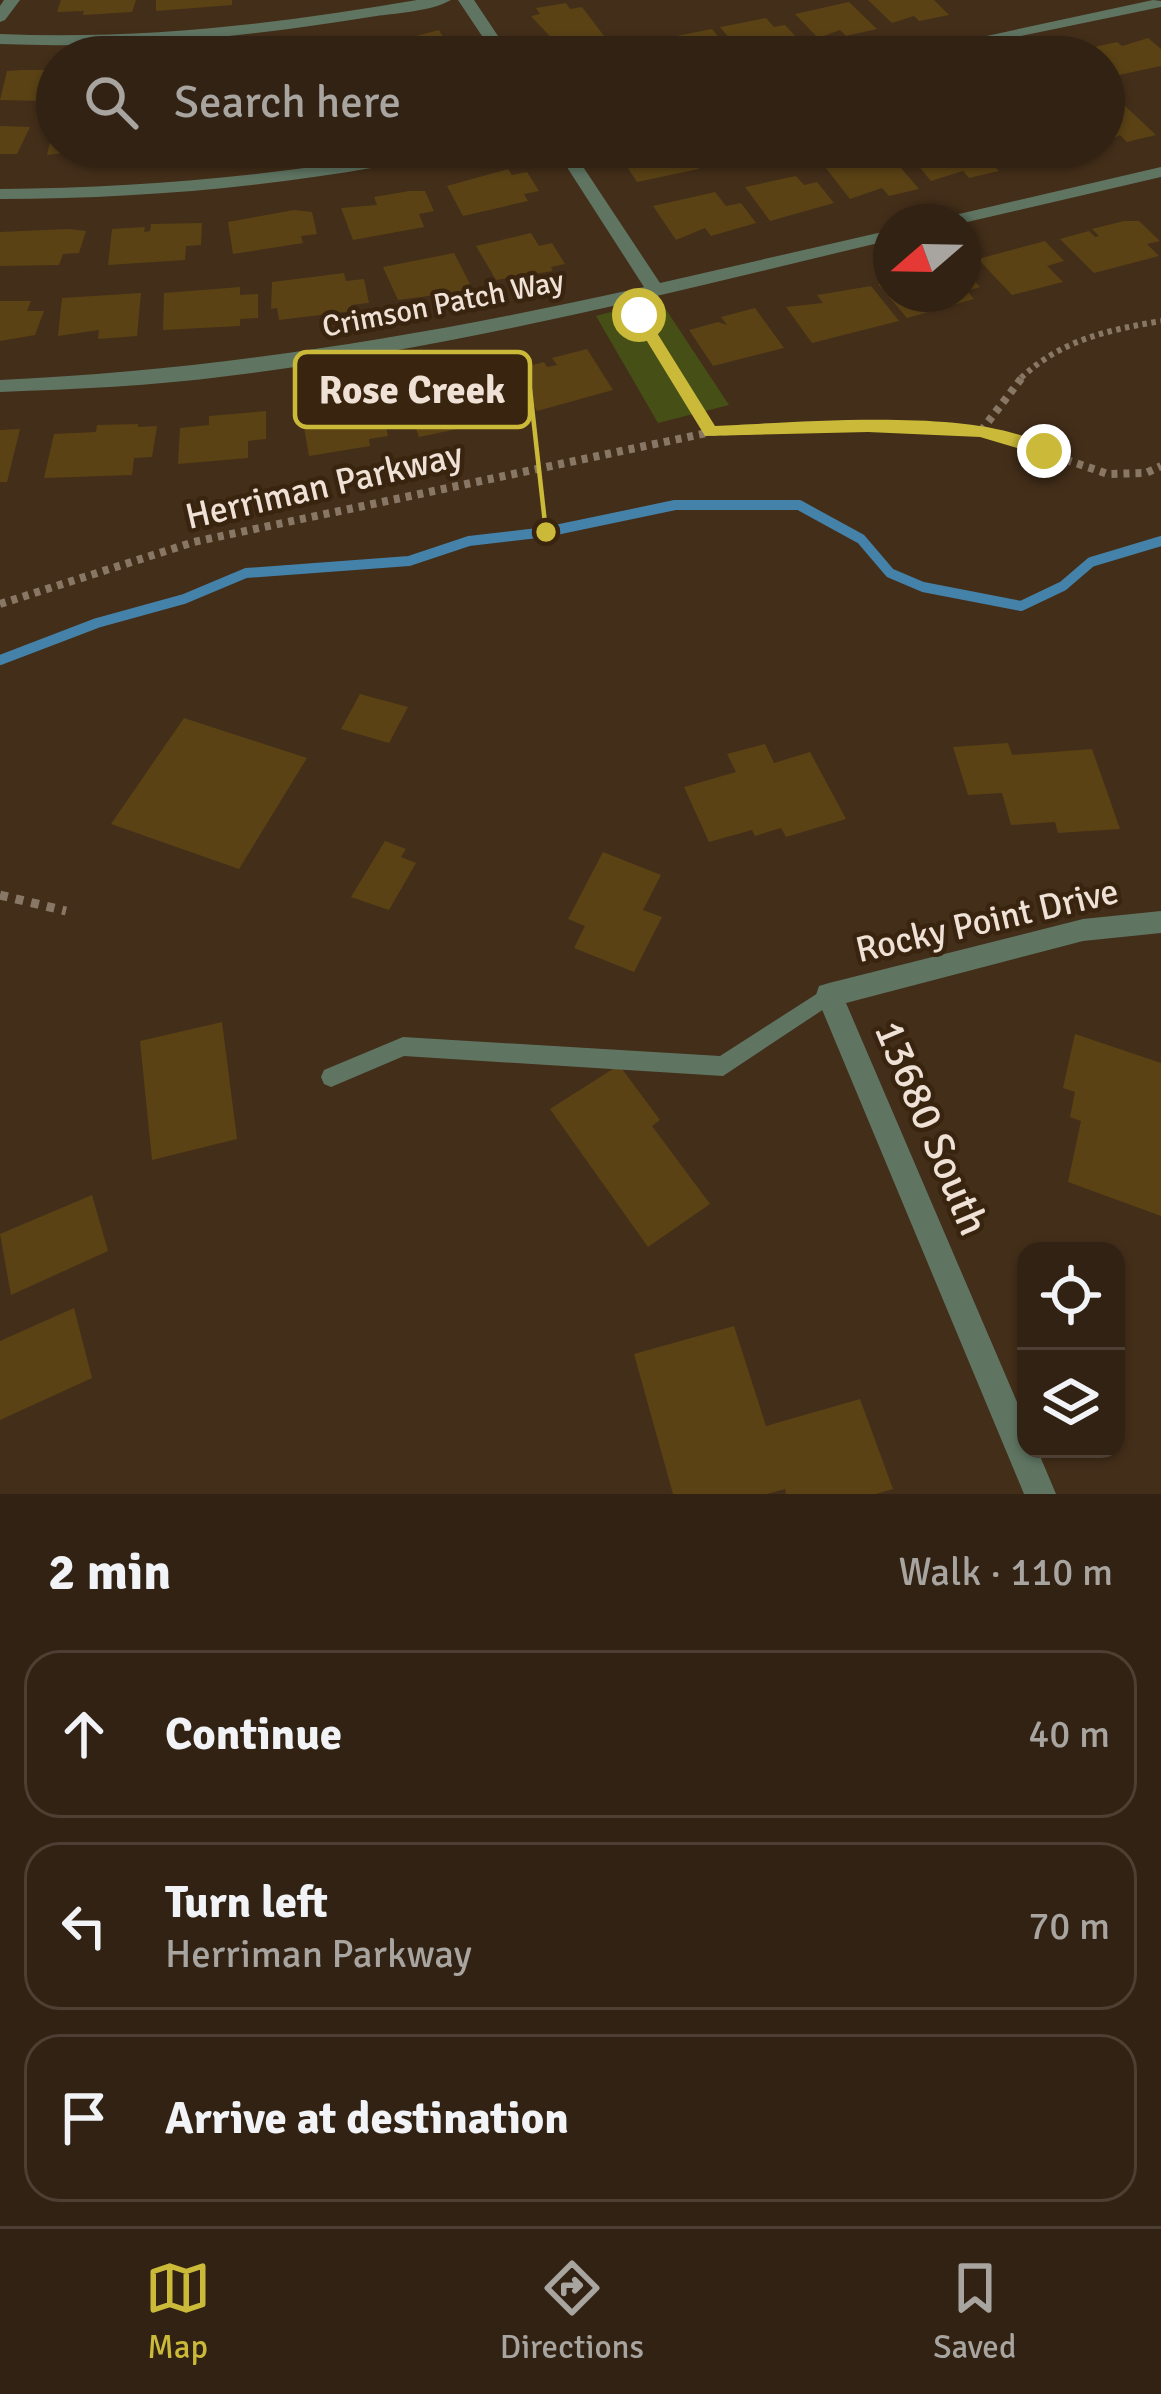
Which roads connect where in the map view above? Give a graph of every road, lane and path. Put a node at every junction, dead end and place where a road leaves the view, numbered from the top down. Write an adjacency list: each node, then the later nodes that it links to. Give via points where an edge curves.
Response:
1 (12, 0): 5 (street)
2 (443, 0): 6 (street)
3 (466, 0): 7 (street)
4 (1156, 4): 8 (street)
5 (0, 17)
6 (212, 36)
7 (490, 36)
8 (1000, 36)
9 (0, 39): 10 (street)
10 (36, 40)
11 (330, 168): 14 (street, via 133,192)
12 (576, 168): 17 (street)
13 (1161, 172): 15 (street)
14 (0, 194)
15 (981, 214)
16 (873, 239): 17 (street, Crimson Patch Way)
17 (656, 290): 20 (street, Crimson Patch Way, via 321,360)
18 (639, 315): 22 (path)
19 (1161, 321): 21 (path, via 1091,332 1040,357)
20 (0, 386)
21 (981, 431): 22 (path, Herriman Parkway); 23 (path, Herriman Parkway, via 1108,474)
22 (711, 432): 24 (path, Herriman Parkway, via 194,542)
23 (1161, 466)
24 (0, 604)
25 (0, 895): 26 (path)
26 (66, 911)
27 (1161, 922): 28 (street, Rocky Point Drive, via 1083,930)
28 (829, 994): 29 (lane, via 723,1066 403,1046); 30 (street, 13680 South)
29 (331, 1077)
30 (1040, 1494)

